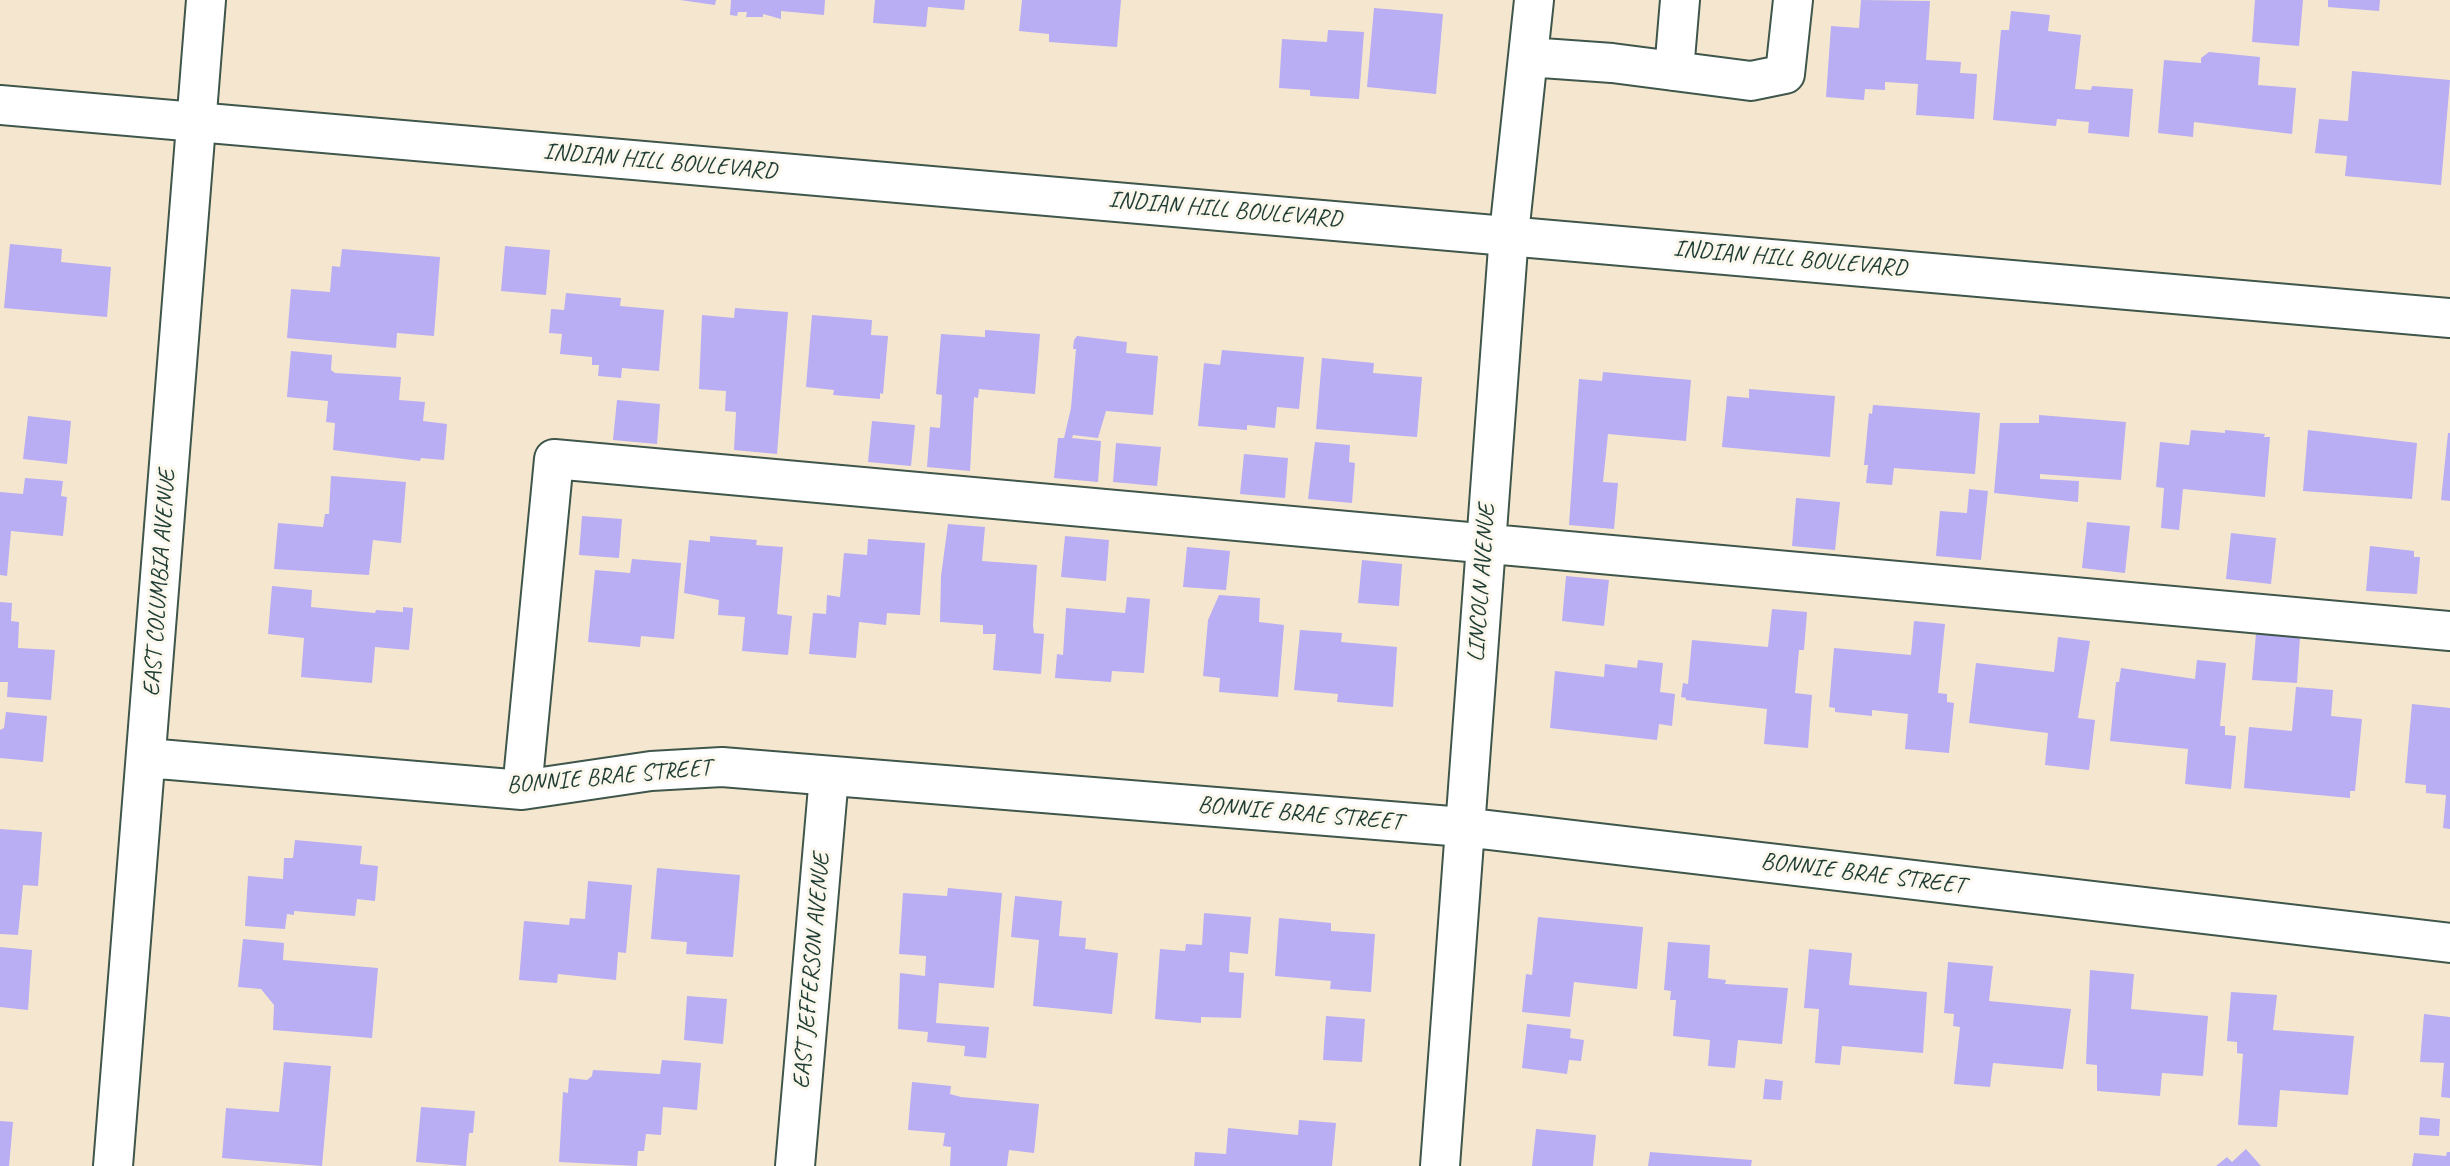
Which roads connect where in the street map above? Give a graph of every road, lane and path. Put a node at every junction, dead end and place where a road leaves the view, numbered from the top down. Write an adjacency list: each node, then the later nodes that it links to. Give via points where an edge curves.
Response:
1 (206, 0): 8 (street, EAST COLUMBIA AVENUE)
2 (1534, 0): 5 (street, LINCOLN AVENUE)
3 (1680, 0): 6 (street)
4 (1793, 0): 6 (street, via 1785,74 1751,80)
5 (1528, 57): 6 (street); 9 (street, LINCOLN AVENUE)
6 (1674, 71)
7 (0, 105): 8 (street, INDIAN HILL BOULEVARD)
8 (194, 122): 9 (street, INDIAN HILL BOULEVARD); 13 (street, EAST COLUMBIA AVENUE)
9 (1509, 234): 10 (street, INDIAN HILL BOULEVARD); 11 (street, LINCOLN AVENUE)
10 (2450, 318)
11 (1485, 542): 12 (street); 15 (street, via 554,459); 16 (street, LINCOLN AVENUE)
12 (2450, 631)
13 (147, 758): 15 (street, BONNIE BRAE STREET); 18 (street, EAST COLUMBIA AVENUE)
14 (829, 776): 15 (street, BONNIE BRAE STREET, via 710,767); 16 (street, BONNIE BRAE STREET); 19 (street, EAST JEFFERSON AVENUE)
15 (522, 790)
16 (1463, 827): 17 (street, BONNIE BRAE STREET); 20 (street, LINCOLN AVENUE)
17 (2450, 943)
18 (113, 1166)
19 (794, 1166)
20 (1440, 1166)

